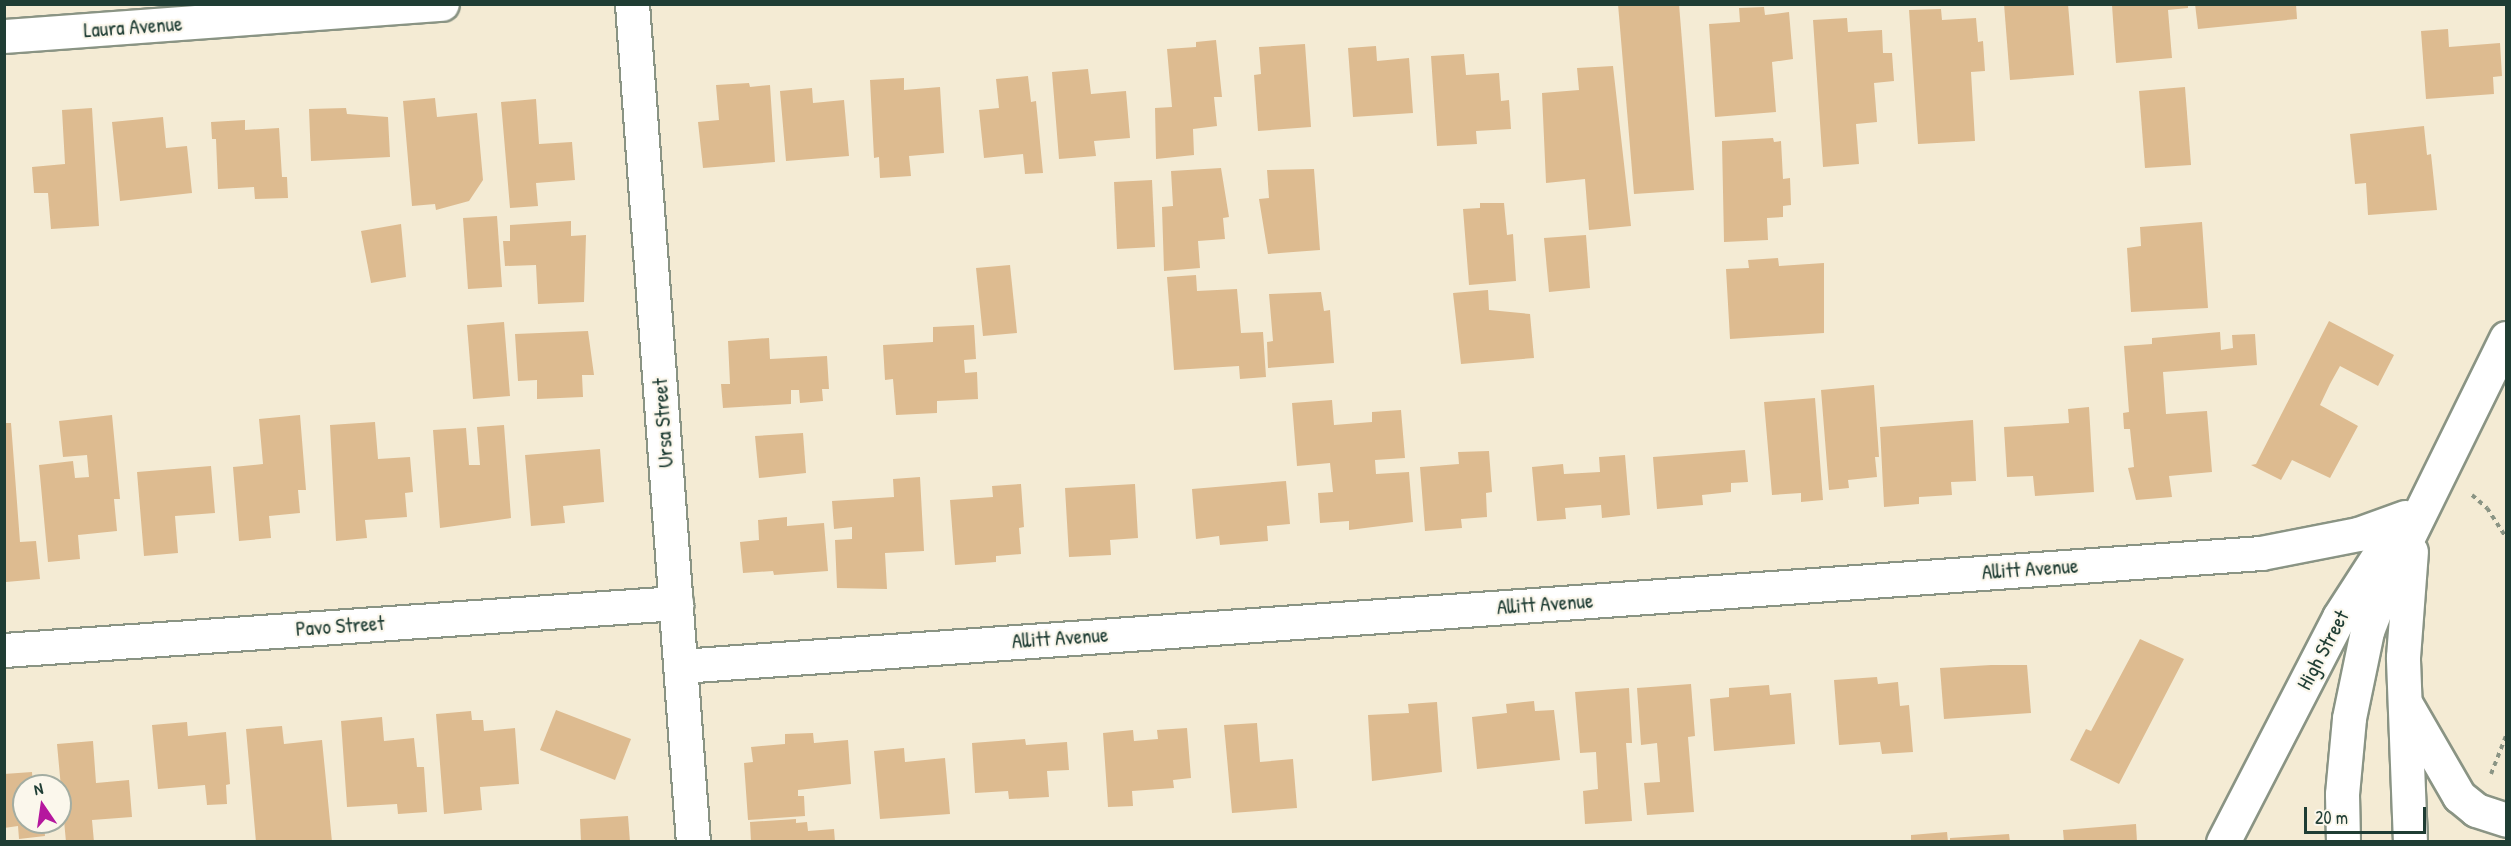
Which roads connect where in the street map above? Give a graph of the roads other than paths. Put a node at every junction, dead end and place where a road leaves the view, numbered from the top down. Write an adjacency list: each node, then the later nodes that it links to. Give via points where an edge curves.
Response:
1 (442, 4): 3 (street, Laura Avenue)
2 (632, 4): 7 (street, Ursa Street)
3 (267, 11): 4 (street, Laura Avenue)
4 (4, 36)
5 (2506, 338): 6 (street, High Street)
6 (2412, 520): 9 (street, Allitt Avenue, via 2281,551); 10 (street, High Street, via 2404,607); 13 (street, High Street, via 2339,617); 14 (street, High Street, via 2375,606 2361,654 2345,754)
7 (676, 603): 8 (street, Pavo Street); 9 (street, Ursa Street)
8 (4, 650)
9 (681, 666): 12 (street, Ursa Street)
10 (2405, 702): 11 (street, via 2459,796 2476,810); 15 (street, High Street)
11 (2506, 820)
12 (693, 842)
13 (2223, 842)
14 (2343, 842)
15 (2410, 842)

